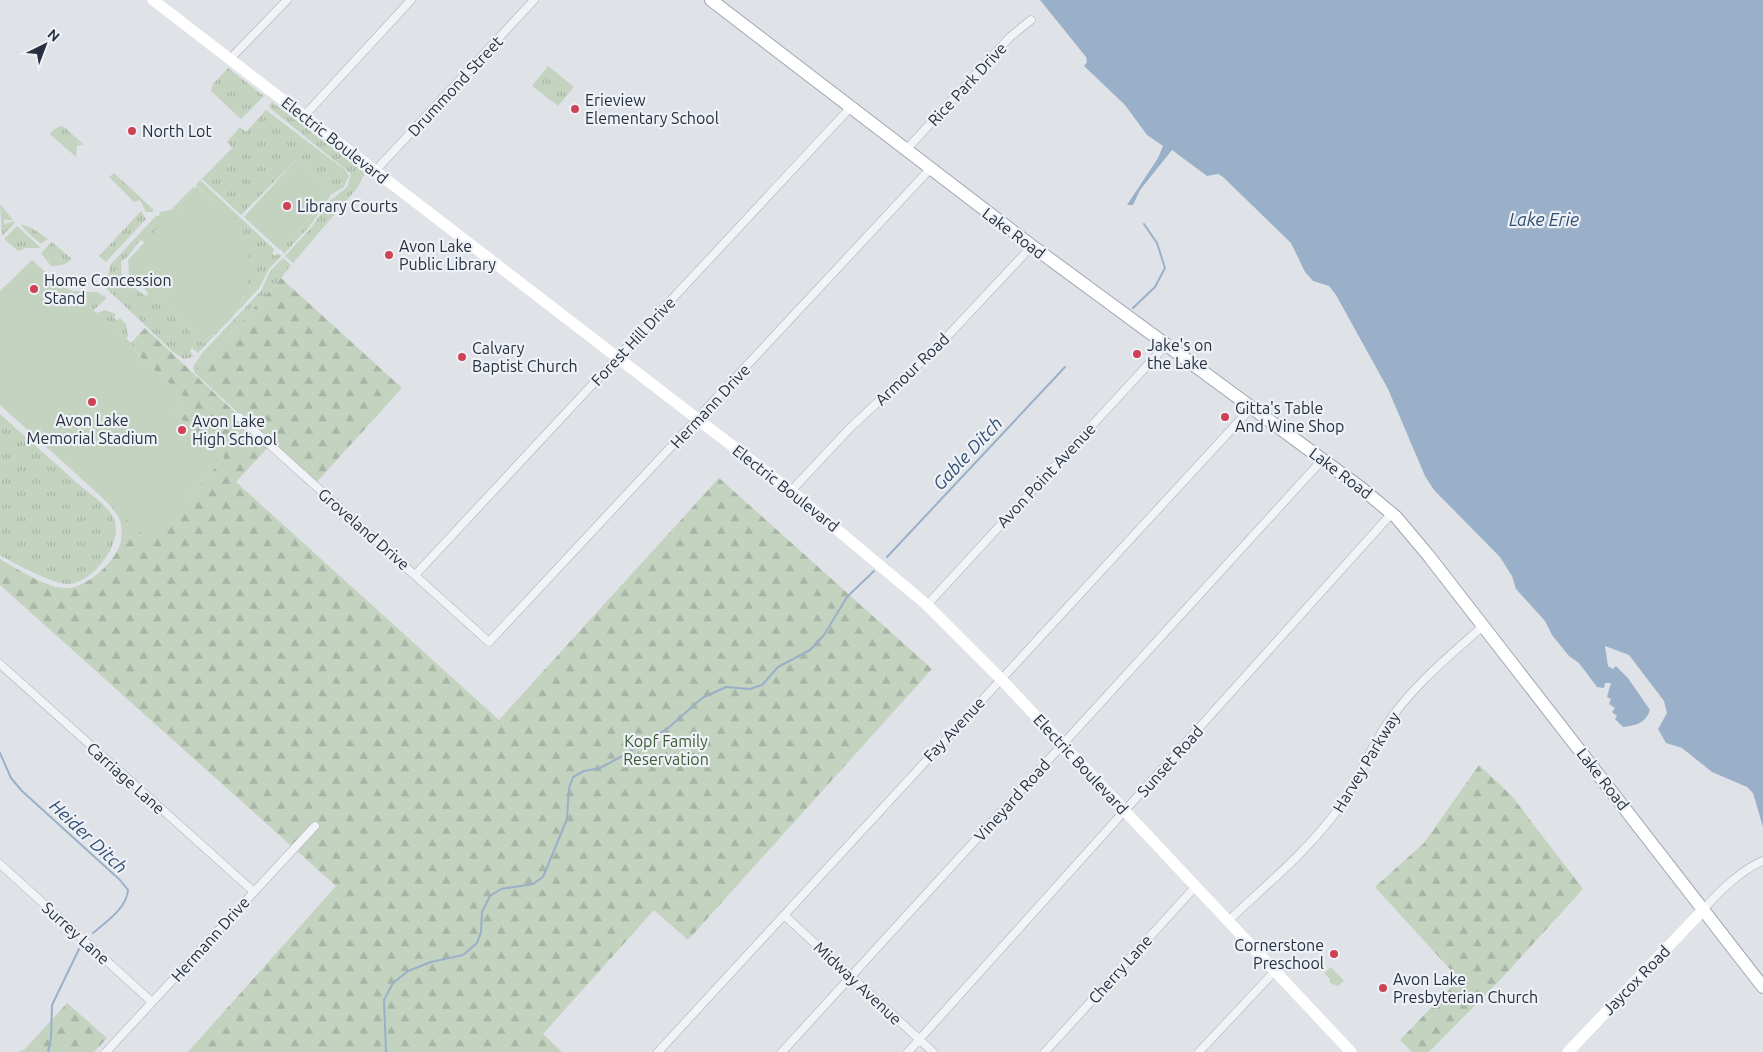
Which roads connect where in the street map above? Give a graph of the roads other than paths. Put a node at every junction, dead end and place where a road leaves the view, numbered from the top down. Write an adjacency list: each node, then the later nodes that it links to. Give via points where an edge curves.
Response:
1 (287, 0): 7 (street)
2 (411, 0): 9 (street)
3 (534, 0): 12 (street, Drummond Street)
4 (159, 2): 7 (street, Electric Boulevard)
5 (719, 2): 8 (main road, Lake Road)
6 (1031, 20): 10 (street, Rice Park Drive, via 1010,37)
7 (230, 59): 9 (street, Electric Boulevard)
8 (850, 108): 10 (main road, Lake Road); 15 (street, Forest Hill Drive)
9 (304, 116): 12 (street, Electric Boulevard)
10 (906, 150): 11 (main road, Lake Road)
11 (930, 169): 13 (main road, Lake Road); 18 (street, Hermann Drive)
12 (375, 171): 15 (street, Electric Boulevard)
13 (1032, 246): 14 (main road, Lake Road); 20 (street, Armour Road, via 942,342 849,429)
14 (1166, 345): 16 (main road, Lake Road); 23 (street, Avon Point Avenue)
15 (618, 358): 18 (street, Electric Boulevard); 22 (street, Forest Hill Drive)
16 (1252, 408): 19 (main road, Lake Road); 27 (street, Fay Avenue)
17 (239, 418): 22 (street, Groveland Drive)
18 (698, 419): 20 (street, Electric Boulevard); 25 (street, Hermann Drive)
19 (1323, 459): 21 (main road, Lake Road); 28 (street, Vineyard Road)
20 (791, 491): 23 (street, Electric Boulevard)
21 (1392, 513): 24 (main road, Lake Road); 29 (street, Sunset Road)
22 (416, 574): 25 (street, Groveland Drive)
23 (927, 604): 27 (street, Electric Boulevard)
24 (1483, 626): 35 (main road, Lake Road); 37 (street, Harvey Parkway, via 1430,673 1399,708 1381,733 1349,794 1319,834)
25 (489, 642)
26 (0, 664): 34 (street, Carriage Lane)
27 (1002, 679): 28 (street, Electric Boulevard); 36 (street, Fay Avenue)
28 (1062, 744): 29 (street, Electric Boulevard); 39 (street, Vineyard Road)
29 (1125, 811): 33 (street, Electric Boulevard); 42 (street, Sunset Road)
30 (315, 826): 34 (street, Hermann Drive)
31 (1763, 861): 35 (street, via 1749,868)
32 (0, 864): 41 (street, Surrey Lane)
33 (1196, 886): 37 (street, Electric Boulevard); 48 (street, Cherry Lane)
34 (253, 891): 41 (street, Hermann Drive)
35 (1704, 909): 40 (main road, Lake Road); 51 (street, Jaycox Road)
36 (784, 915): 39 (street, Midway Avenue); 44 (street, Fay Avenue)
37 (1228, 921): 38 (street, Electric Boulevard)
38 (1275, 971): 49 (street); 50 (street, Electric Boulevard)
39 (851, 977): 42 (street, Midway Avenue); 45 (street, Vineyard Road)
40 (1763, 987)
41 (152, 1002): 43 (street, Hermann Drive)
42 (919, 1040): 46 (street, Sunset Road); 47 (street, Midway Avenue)
43 (106, 1052)
44 (658, 1052)
45 (782, 1052)
46 (908, 1052)
47 (933, 1052)
48 (1044, 1052)
49 (1199, 1052)
50 (1351, 1052)
51 (1568, 1052)

